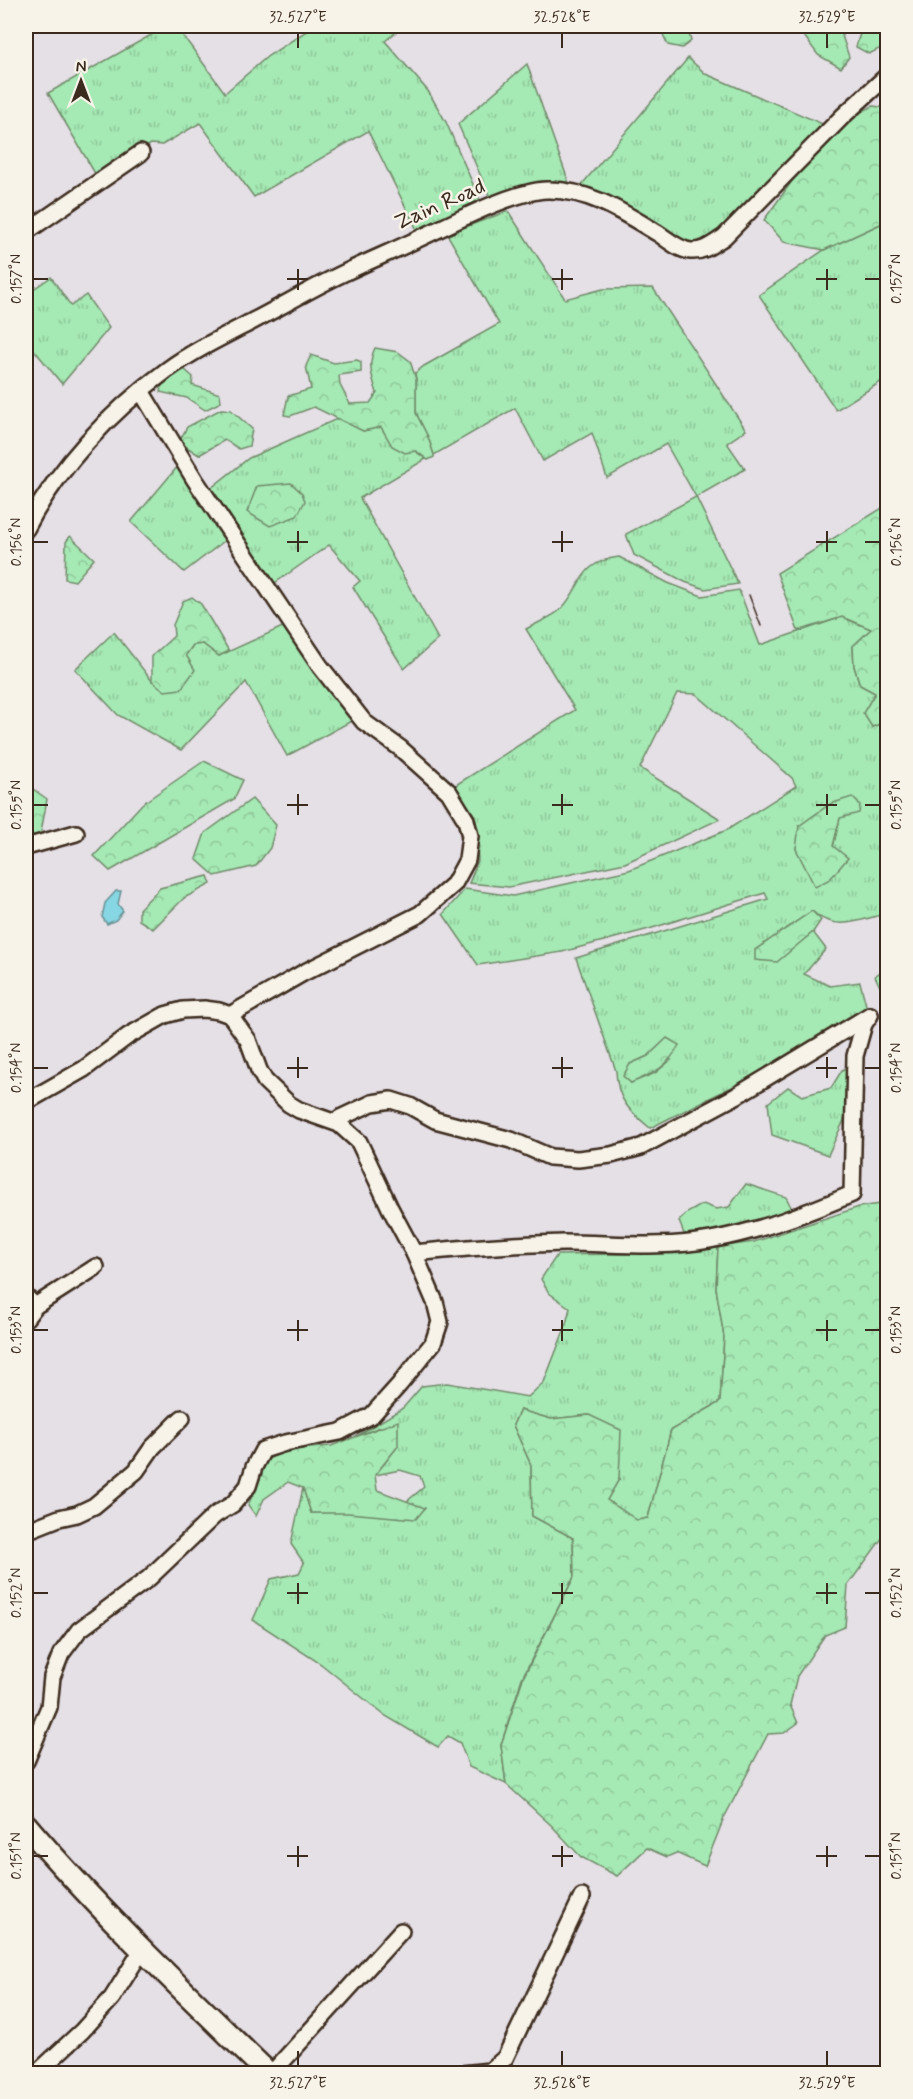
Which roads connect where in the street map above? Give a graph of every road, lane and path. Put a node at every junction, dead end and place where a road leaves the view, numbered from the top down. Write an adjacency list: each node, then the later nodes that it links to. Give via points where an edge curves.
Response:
1 (888, 75): 4 (street, Zain Road, via 724,237 706,249 682,248 587,195 565,190 534,192 486,208 346,272 211,344)
2 (141, 153): 3 (street)
3 (26, 232)
4 (141, 391): 5 (street, Zain Road); 10 (street, via 320,666 364,722 449,792 466,820 470,836 467,860 454,884 420,914 303,972)
5 (31, 503): 6 (street, Zain Road)
6 (26, 528)
7 (76, 833): 8 (street)
8 (32, 846): 9 (street)
9 (26, 857)
10 (230, 1015): 11 (street, via 204,1009 165,1015); 12 (street, via 248,1040 265,1081 299,1110)
11 (26, 1102)
12 (339, 1124): 13 (street, via 359,1142); 13 (street, via 340,1118 372,1103 391,1100 435,1120 511,1140 550,1157 611,1155 641,1146 736,1096 870,1015 855,1056 852,1194 780,1223 708,1241 487,1246)
13 (414, 1253): 18 (street, via 440,1322 433,1343 372,1415 340,1432 263,1450 248,1486 233,1504 215,1515 149,1578 79,1630 60,1654 52,1677 49,1707)
14 (96, 1267): 15 (street)
15 (29, 1307)
16 (182, 1418): 17 (street, via 136,1471 94,1506)
17 (26, 1531)
18 (26, 1761)
19 (26, 1825): 22 (main road)
20 (582, 1897): 25 (street, via 504,2058 490,2071)
21 (401, 1931): 24 (street)
22 (142, 1950): 23 (street, via 112,1998); 24 (main road)
23 (36, 2073)
24 (270, 2073)
25 (462, 2073)

